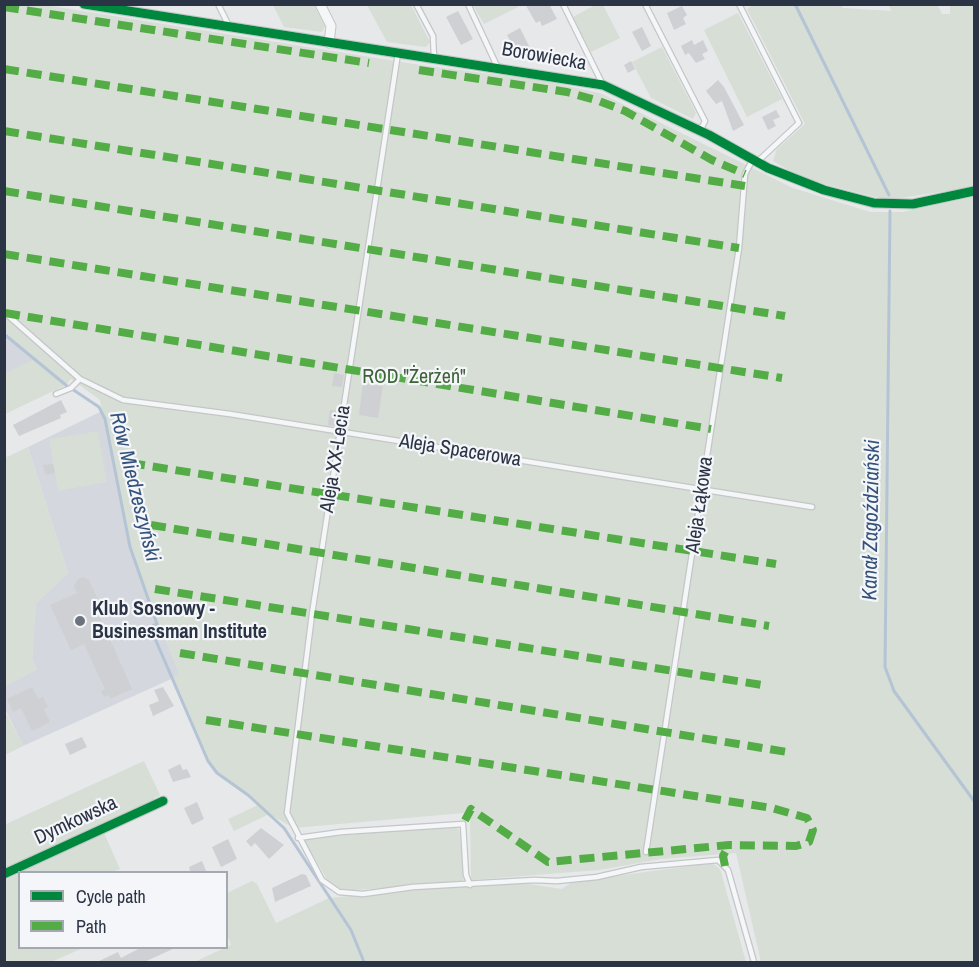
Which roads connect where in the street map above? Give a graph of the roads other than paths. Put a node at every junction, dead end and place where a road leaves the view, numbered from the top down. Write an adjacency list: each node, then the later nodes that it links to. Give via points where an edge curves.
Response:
1 (84, 4): 9 (street, Borowiecka)
2 (218, 4): 10 (lane)
3 (320, 4): 11 (street, via 331,26)
4 (416, 4): 13 (lane, via 433,36)
5 (468, 4): 14 (lane)
6 (563, 4): 15 (lane)
7 (645, 4): 16 (lane, via 705,121)
8 (740, 4): 17 (lane, via 799,123)
9 (125, 8): 10 (street, Borowiecka)
10 (230, 29): 11 (street, Borowiecka)
11 (329, 43): 12 (street, Borowiecka)
12 (398, 53): 13 (street, Borowiecka); 22 (lane, Aleja XX-Lecia)
13 (434, 58): 14 (street, Borowiecka)
14 (497, 66): 15 (street, Borowiecka)
15 (603, 85): 16 (street, Borowiecka)
16 (700, 131): 17 (street, Borowiecka)
17 (755, 161): 18 (street, Borowiecka, via 824,190 874,203 913,204); 23 (lane, Aleja Łąkowa, via 745,174 739,248)
18 (975, 192)
19 (4, 312): 20 (lane, Aleja Spacerowa)
20 (80, 379): 21 (lane); 22 (lane, Aleja Spacerowa, via 123,400)
21 (56, 394)
22 (340, 432): 23 (lane, Aleja Spacerowa); 26 (lane, Aleja XX-Lecia, via 292,758 287,813)
23 (702, 490): 24 (lane, Aleja Spacerowa); 27 (lane, Aleja Łąkowa)
24 (812, 507)
25 (163, 801): 28 (street, Dymkowska)
26 (298, 838): 29 (lane, Aleja XX-Lecia, via 321,879 339,892 363,894 412,886); 29 (lane, via 463,824 466,875)
27 (646, 852)
28 (4, 874)
29 (471, 885): 30 (lane, Aleja XX-Lecia, via 597,877 641,867 718,860 725,866)
30 (754, 963)

